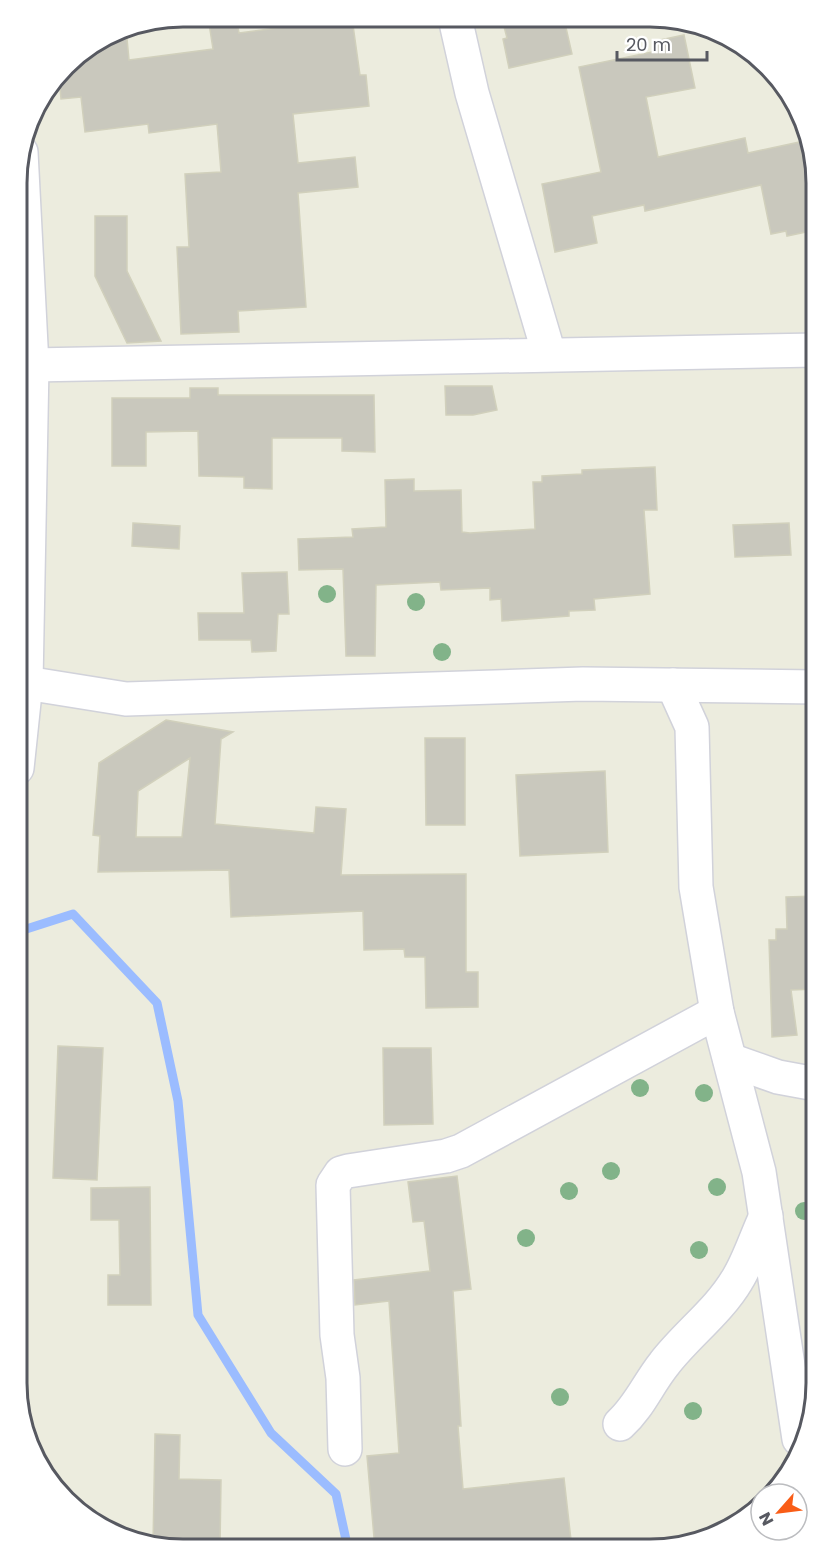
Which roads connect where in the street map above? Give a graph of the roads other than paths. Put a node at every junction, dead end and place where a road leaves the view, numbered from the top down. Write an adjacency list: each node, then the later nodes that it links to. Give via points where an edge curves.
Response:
1 (457, 27): 4 (street, via 472,93)
2 (27, 268): 5 (street)
3 (806, 350): 4 (street)
4 (549, 354): 5 (street)
5 (32, 365): 6 (street)
6 (27, 630)
7 (27, 683): 8 (street, via 126,699 583,684)
8 (673, 685): 9 (street); 10 (street, via 692,727 696,887)
9 (806, 687)
10 (717, 1012): 11 (street); 16 (street, via 461,1151 348,1171 336,1179 333,1185 337,1335)
11 (730, 1060): 12 (street); 13 (street, via 759,1172)
12 (806, 1082)
13 (766, 1216): 14 (street, via 737,1280 680,1344 655,1375 635,1411); 15 (street)
14 (620, 1424)
15 (798, 1432)
16 (345, 1449)

